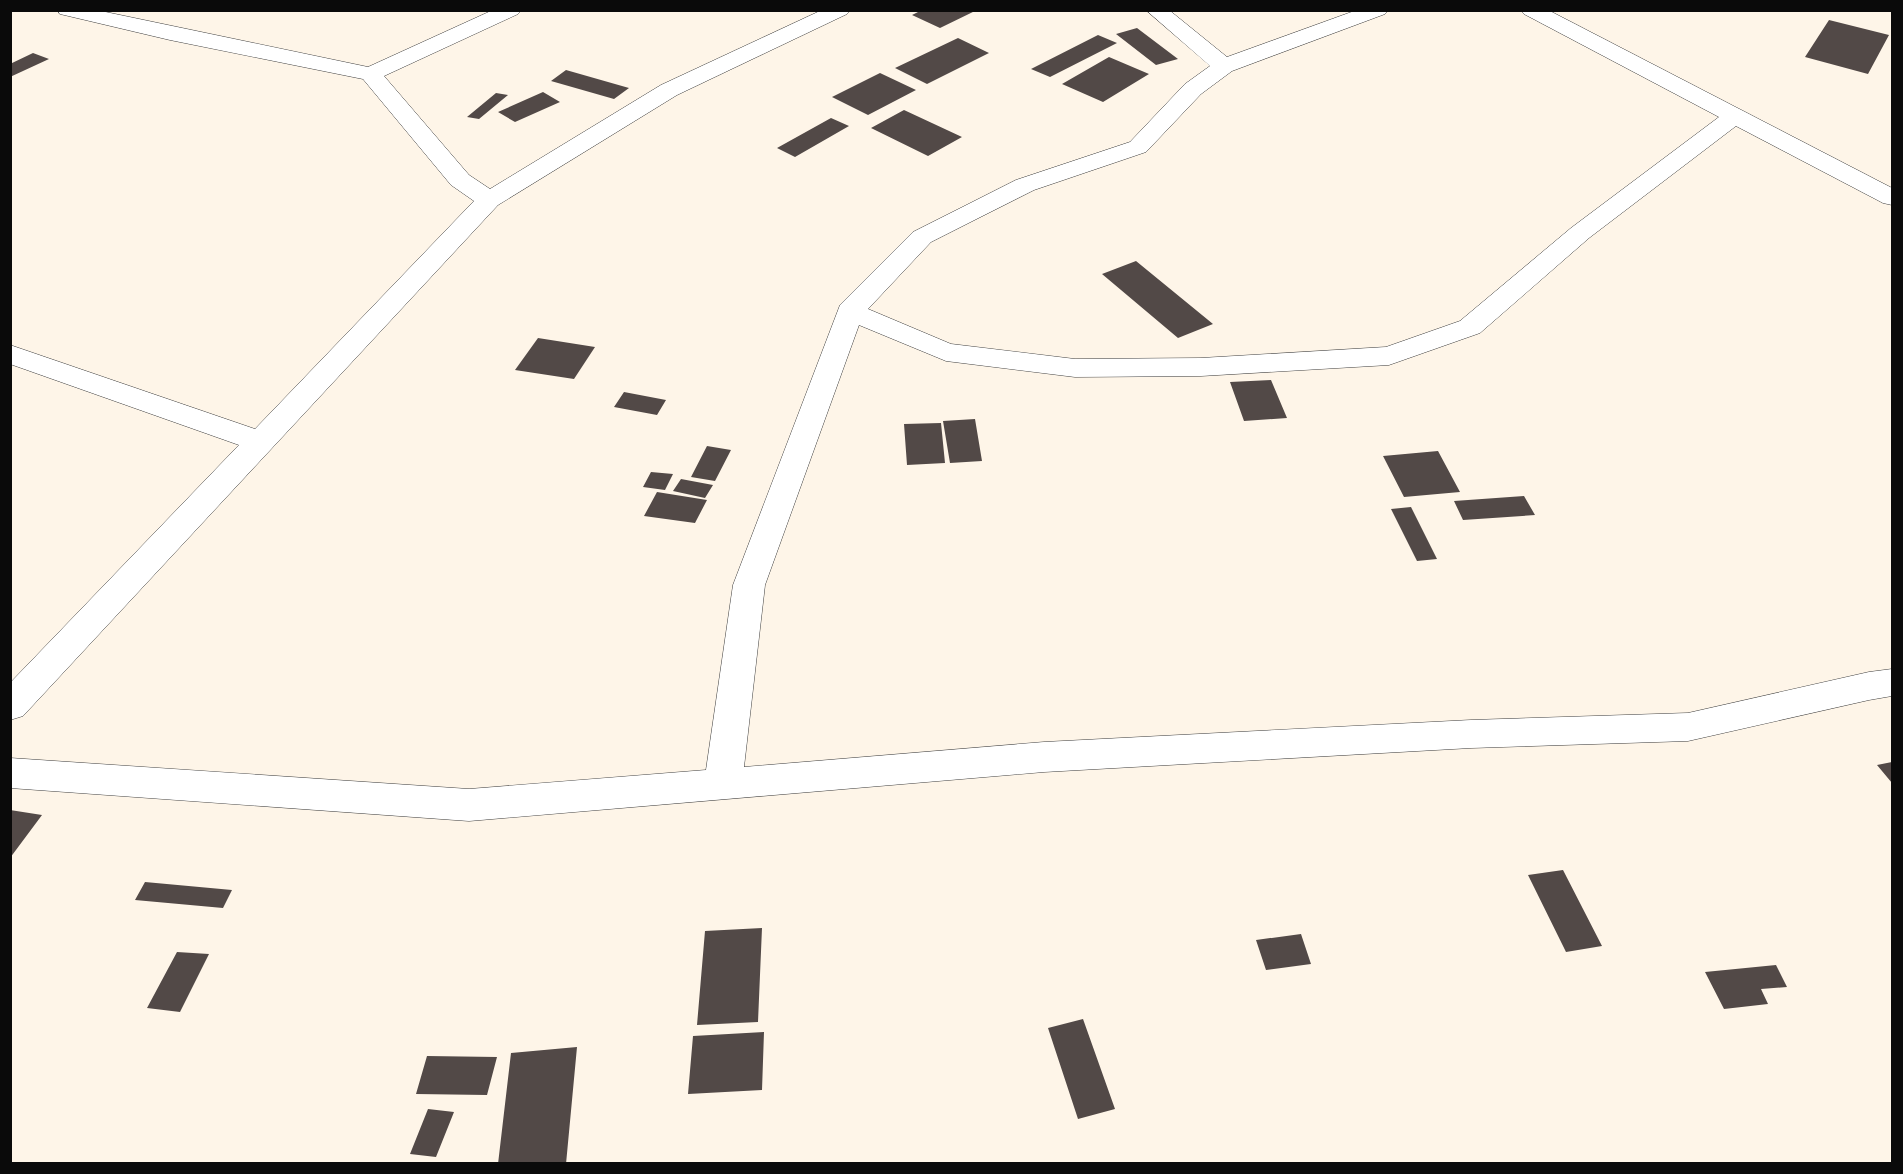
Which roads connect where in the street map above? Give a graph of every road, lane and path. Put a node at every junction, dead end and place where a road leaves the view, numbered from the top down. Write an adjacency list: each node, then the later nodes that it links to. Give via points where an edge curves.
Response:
1 (67, 10): 8 (street)
2 (511, 10): 8 (street)
3 (840, 10): 11 (street, via 669,90)
4 (1156, 10): 7 (street)
5 (1378, 10): 7 (street)
6 (1531, 10): 9 (street)
7 (1224, 66): 12 (street, via 1193,88 1138,147 1025,185 922,237)
8 (370, 74): 11 (street, via 460,180)
9 (1735, 116): 10 (street); 12 (street, via 1580,233 1470,327 1389,356 1201,367 1075,368 946,352)
10 (1893, 198)
11 (489, 200): 14 (street)
12 (850, 311): 18 (street, via 749,585)
13 (10, 354): 14 (street)
14 (259, 441): 16 (street)
15 (1893, 683): 18 (street, via 1688,727 1471,734 1044,757)
16 (10, 706)
17 (10, 773): 18 (street, via 469,805)
18 (723, 784)

